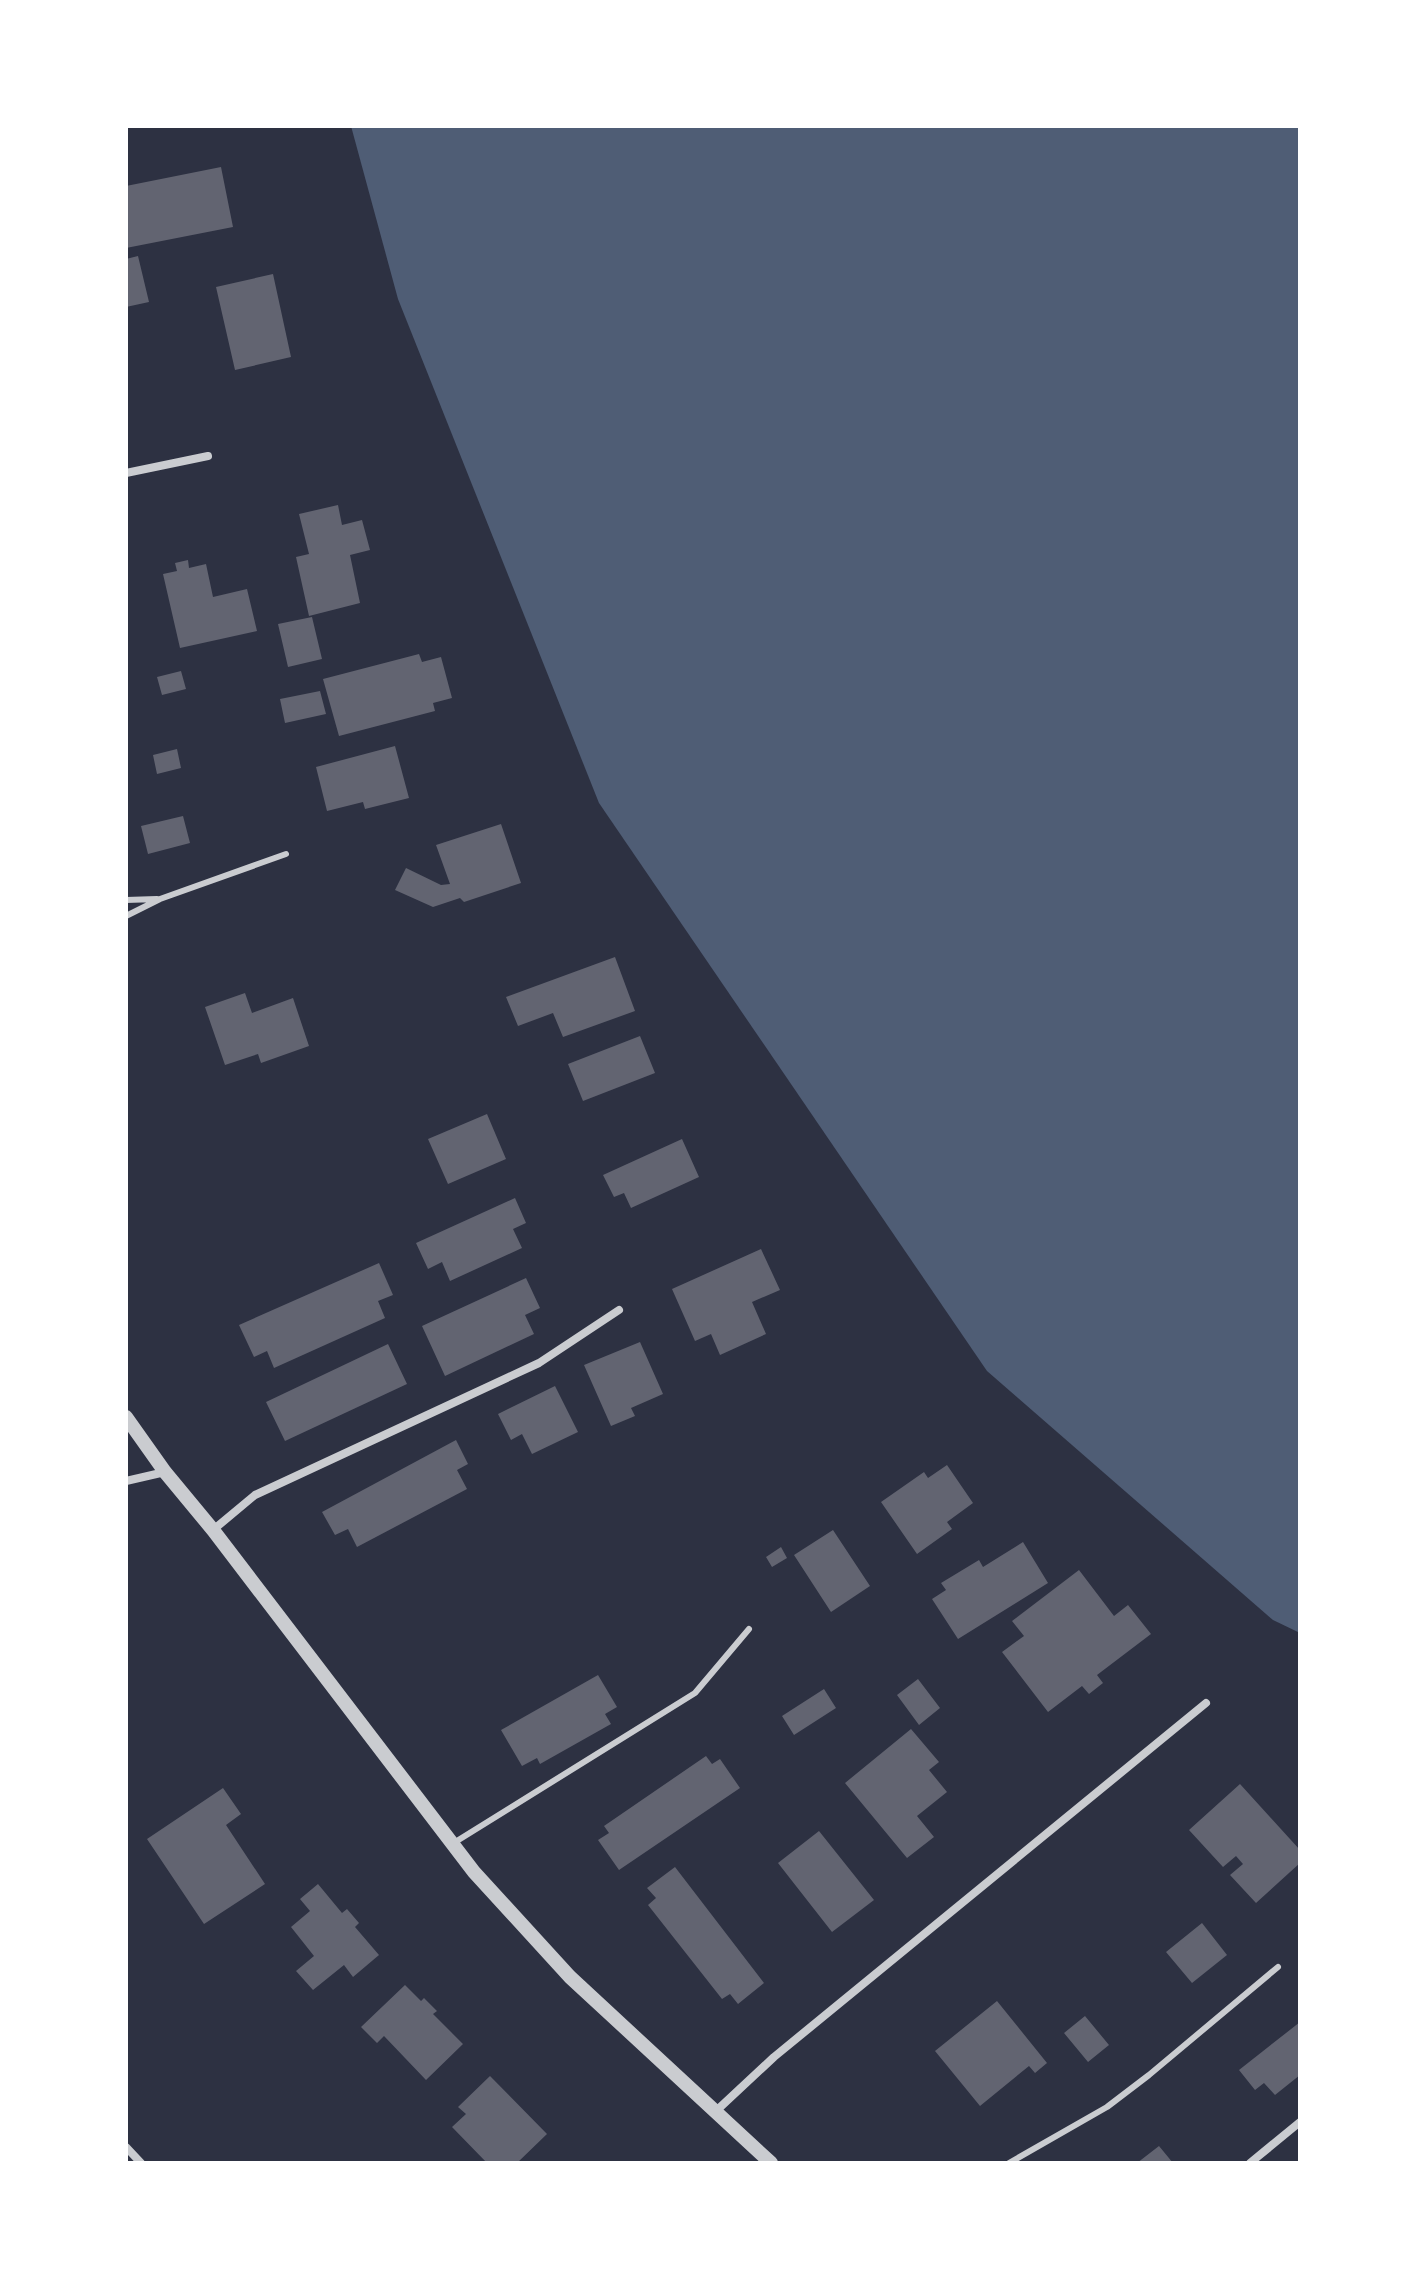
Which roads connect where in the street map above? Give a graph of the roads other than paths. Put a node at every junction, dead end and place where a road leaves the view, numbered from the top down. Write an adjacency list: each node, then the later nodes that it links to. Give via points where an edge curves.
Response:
1 (208, 456): 2 (street)
2 (126, 473)
3 (286, 854): 4 (lane)
4 (160, 899): 5 (lane); 6 (lane)
5 (126, 900)
6 (126, 916)
7 (619, 1310): 11 (street, via 539,1363 255,1495)
8 (126, 1417): 9 (street)
9 (165, 1472): 10 (street); 11 (street)
10 (126, 1481)
11 (213, 1530): 14 (street)
12 (749, 1629): 14 (lane, via 695,1693)
13 (1206, 1703): 16 (street, via 774,2057)
14 (452, 1844): 16 (street, via 570,1977)
15 (1278, 1967): 21 (lane, via 1107,2107)
16 (715, 2112): 20 (street)
17 (1300, 2122): 22 (street)
18 (126, 2147): 19 (street)
19 (141, 2163)
20 (771, 2163)
21 (1009, 2163)
22 (1250, 2163)

